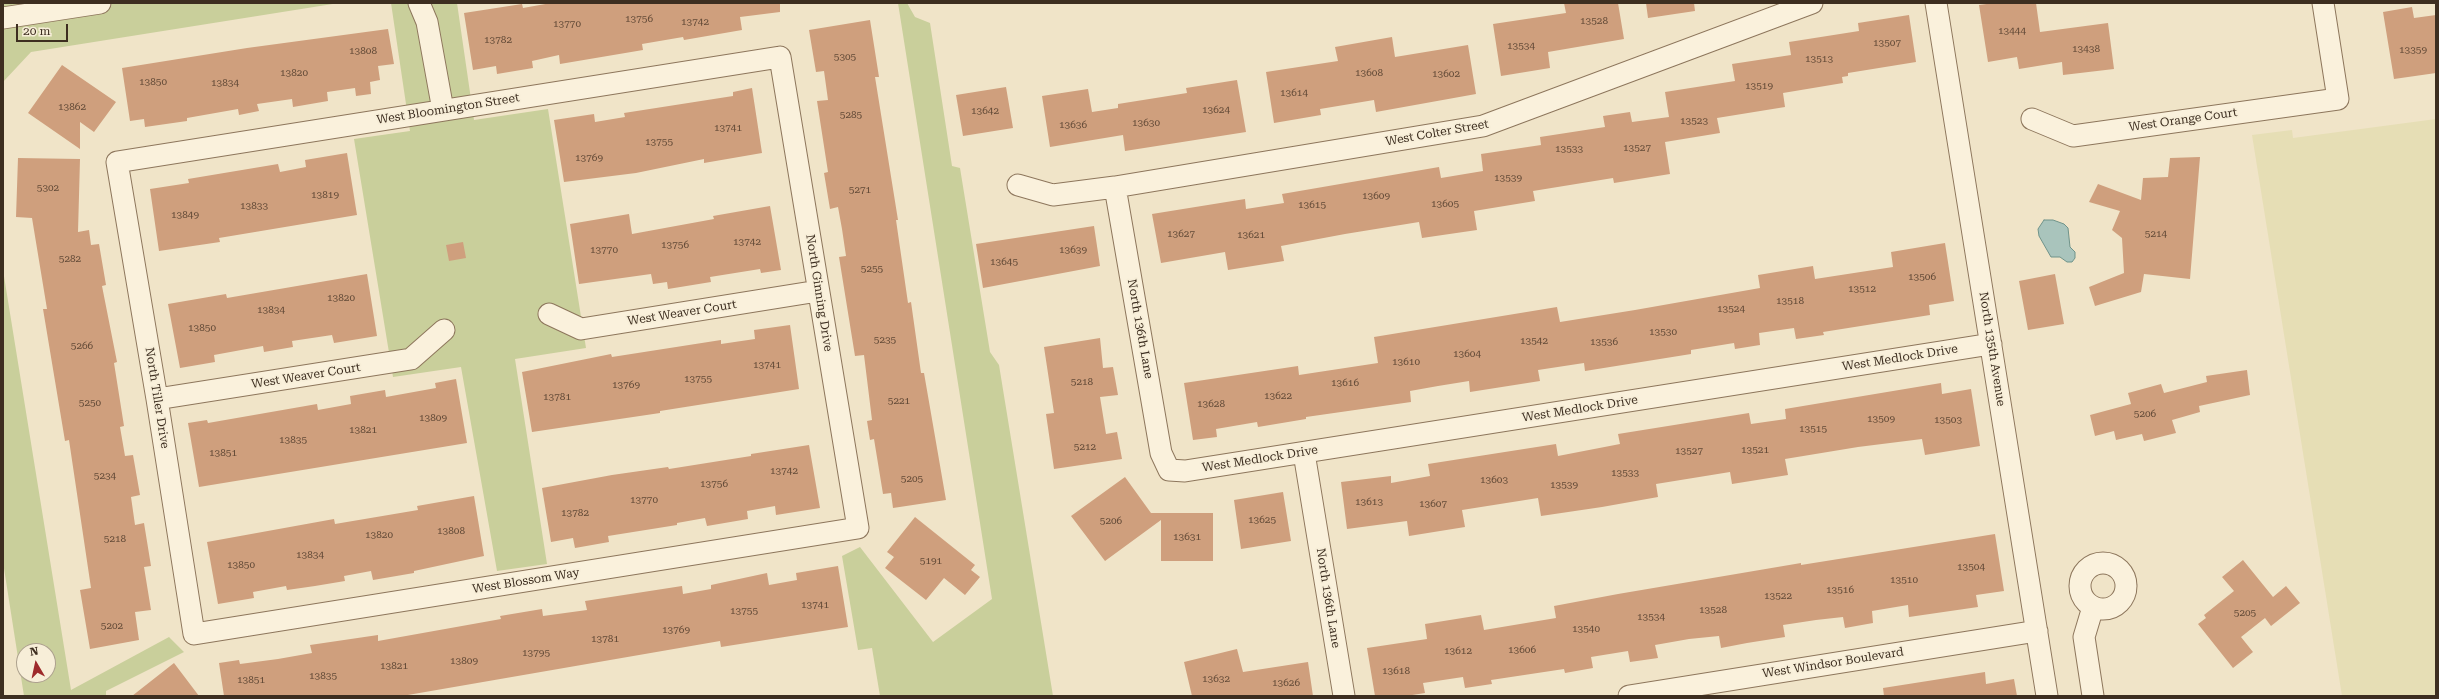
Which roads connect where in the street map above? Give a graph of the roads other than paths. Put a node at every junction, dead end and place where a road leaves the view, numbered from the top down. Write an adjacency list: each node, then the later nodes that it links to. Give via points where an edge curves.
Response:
1 (100, 3): 6 (street)
2 (419, 3): 8 (street, via 427,22)
3 (1812, 3): 12 (street, West Colter Street, via 1483,126)
4 (1936, 3): 16 (street, North 135th Avenue)
5 (2323, 3): 9 (street, West Orange Court, via 2338,99 2073,136)
6 (4, 13)
7 (780, 57): 8 (street, West Bloomington Street); 13 (street, North Ginning Drive)
8 (443, 110): 10 (street, West Bloomington Street)
9 (2032, 119)
10 (117, 162): 17 (street, North Tiller Drive)
11 (1018, 185): 12 (street, West Colter Street, via 1052,195)
12 (1115, 187): 19 (street, North 136th Lane, via 1161,452)
13 (818, 291): 14 (street, West Weaver Court, via 581,329); 20 (street, North Ginning Drive)
14 (549, 314)
15 (444, 330): 17 (street, West Weaver Court, via 412,359)
16 (1991, 344): 18 (street, West Medlock Drive); 22 (street, North 135th Avenue)
17 (157, 399): 23 (street, North Tiller Drive)
18 (1304, 453): 19 (street, West Medlock Drive, via 1186,471); 24 (street, North 136th Lane)
19 (1169, 470)
20 (858, 528): 23 (street, West Blossom Way)
21 (2093, 607): 27 (street, via 2084,638)
22 (2037, 631): 25 (street, West Windsor Boulevard); 26 (street, North 135th Avenue)
23 (194, 634)
24 (1344, 696)
25 (1630, 696)
26 (2048, 696)
27 (2093, 696)

